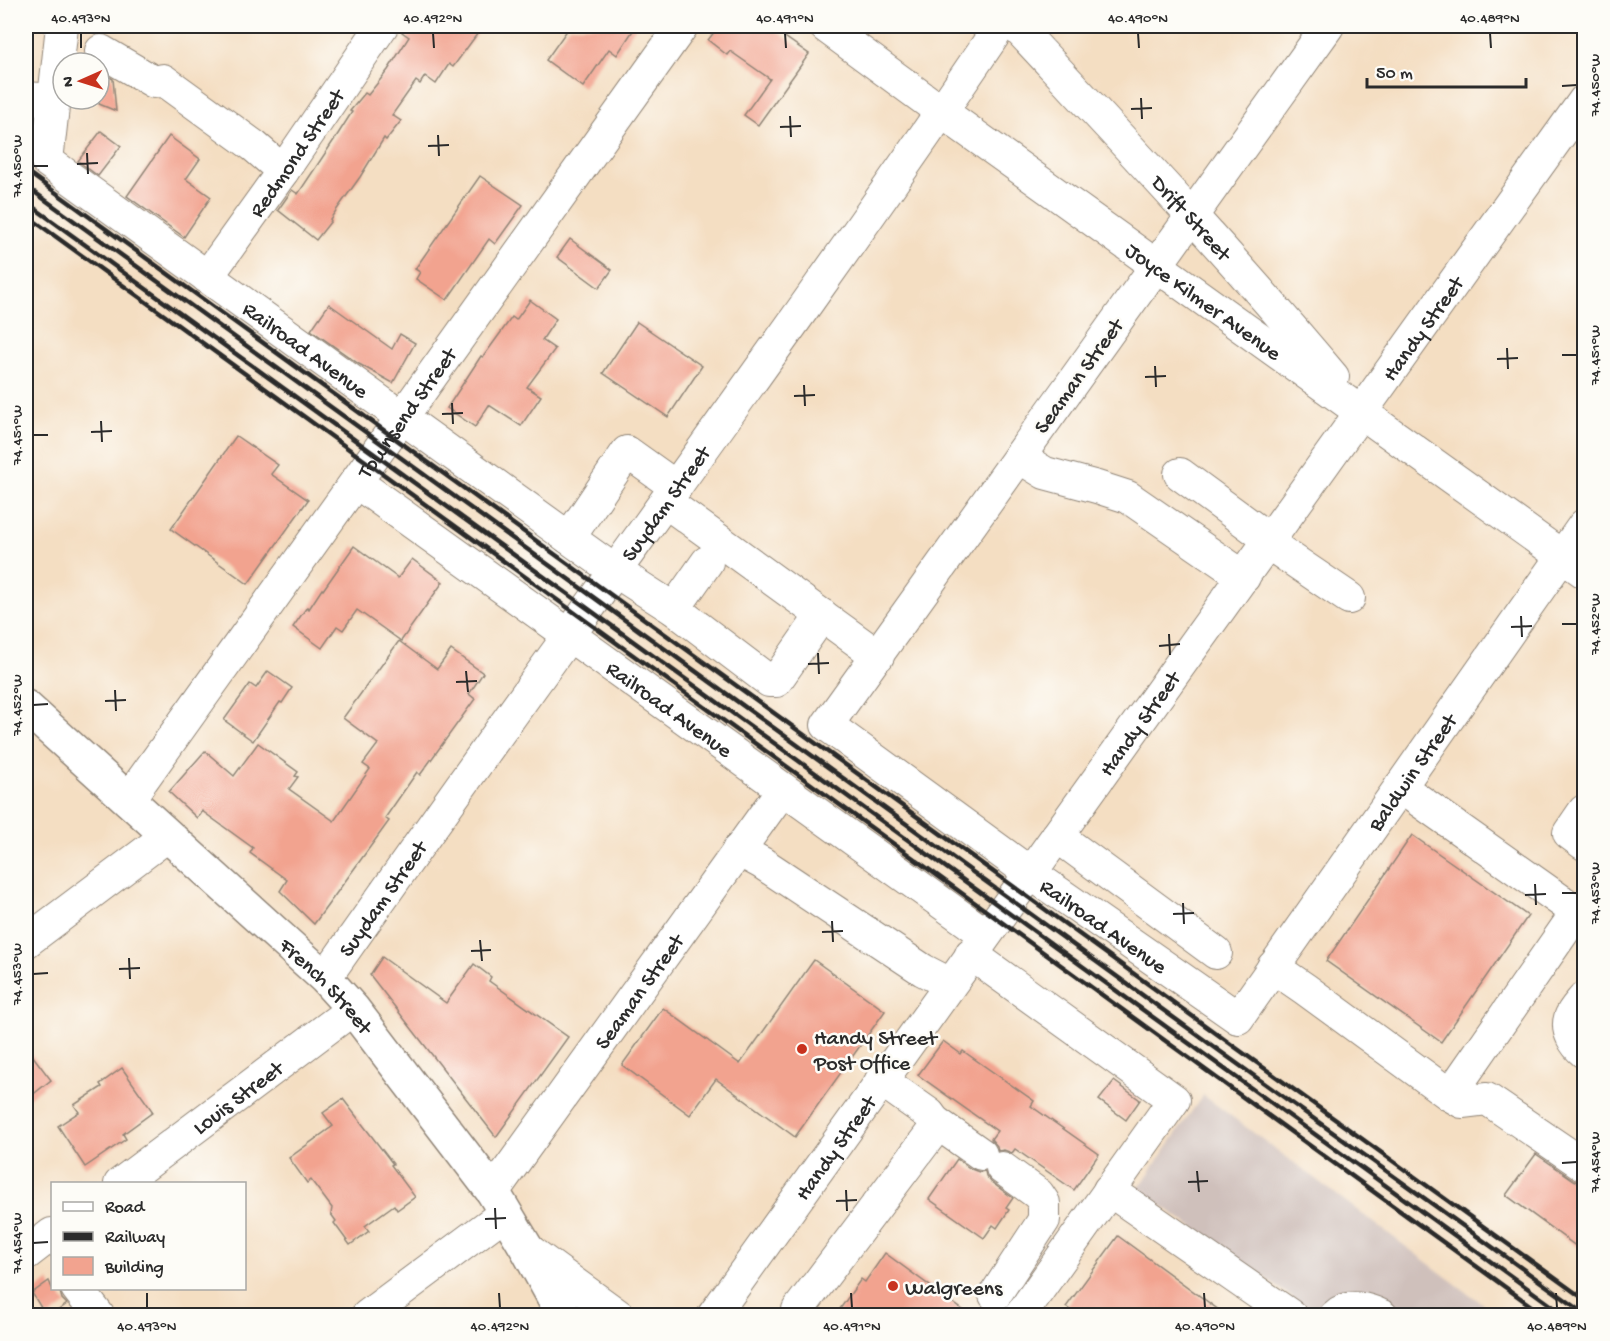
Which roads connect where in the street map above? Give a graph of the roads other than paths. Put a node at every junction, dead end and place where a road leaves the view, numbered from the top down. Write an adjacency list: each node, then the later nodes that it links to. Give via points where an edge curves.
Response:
1 (62, 26): 9 (street)
2 (382, 26): 12 (street, Redmond Street)
3 (682, 26): 17 (street, Townsend Street)
4 (825, 26): 11 (street, Joyce Kilmer Avenue)
5 (1000, 26): 11 (street, Suydam Street)
6 (1016, 26): 13 (street, Drift Street)
7 (1328, 26): 13 (street, Seaman Street)
8 (111, 57): 12 (street, via 154,82 163,81)
9 (40, 99): 15 (street, Railroad Avenue, via 47,160)
10 (1584, 101): 16 (street, Handy Street)
11 (942, 112): 14 (street, Joyce Kilmer Avenue); 21 (street, Suydam Street)
12 (283, 171): 15 (street, Redmond Street)
13 (1192, 216): 14 (street, Seaman Street); 16 (street, Drift Street)
14 (1156, 264): 16 (street, Joyce Kilmer Avenue); 18 (street, Seaman Street)
15 (207, 277): 17 (street, Railroad Avenue)
16 (1362, 413): 24 (street, Handy Street); 26 (street, Joyce Kilmer Avenue)
17 (400, 417): 20 (street, Townsend Street); 23 (street, Railroad Avenue)
18 (1019, 457): 28 (street, via 1045,473 1128,497); 33 (street, Seaman Street)
19 (1180, 474): 24 (street)
20 (356, 482): 32 (street, Railroad Avenue); 38 (street, Townsend Street)
21 (671, 495): 23 (street, via 627,452); 27 (street, Suydam Street); 31 (street)
22 (1584, 525): 26 (street, Baldwin Street)
23 (569, 538): 27 (street, Railroad Avenue)
24 (1269, 542): 28 (street, Handy Street); 29 (street)
25 (707, 562): 30 (street)
26 (1573, 564): 36 (street, Baldwin Street)
27 (615, 571): 30 (street, Railroad Avenue); 32 (street, Suydam Street)
28 (1244, 577): 41 (street, Handy Street)
29 (1349, 598)
30 (674, 609): 31 (street, Railroad Avenue, via 769,681 776,681)
31 (822, 615): 33 (street)
32 (569, 635): 37 (street, Railroad Avenue); 50 (street, Suydam Street)
33 (878, 656): 35 (street, Seaman Street)
34 (26, 707): 38 (main road, French Street)
35 (827, 725): 44 (street, Railroad Avenue)
36 (1400, 787): 45 (street); 49 (street, Baldwin Street)
37 (783, 789): 43 (street, Seaman Street); 47 (street, Railroad Avenue)
38 (129, 800): 40 (main road, French Street)
39 (1584, 811): 42 (street, via 1569,833)
40 (167, 836): 46 (street); 50 (main road, French Street)
41 (1057, 836): 44 (street, Handy Street); 48 (street)
42 (1584, 844)
43 (738, 850): 51 (street); 62 (street, Seaman Street)
44 (1030, 873): 47 (street, Handy Street); 54 (street, Railroad Avenue)
45 (1581, 914): 57 (street)
46 (26, 942)
47 (978, 944): 51 (street, Handy Street); 61 (street, Railroad Avenue, via 1174,1100)
48 (1216, 952)
49 (1273, 967): 54 (street, Baldwin Street); 57 (street)
50 (325, 978): 53 (main road, French Street)
51 (950, 984): 56 (street, Handy Street)
52 (1584, 998): 55 (street, via 1570,1018 1570,1034)
53 (353, 1009): 60 (street, Louis Street); 62 (main road, French Street)
54 (1238, 1018)
55 (1584, 1052)
56 (881, 1080): 58 (street); 71 (street, Handy Street)
57 (1450, 1095): 59 (street, via 1462,1102 1487,1099)
58 (934, 1121): 65 (street, via 1038,1194 1044,1203 1044,1220); 72 (street, via 933,1131 798,1310)
59 (1584, 1165)
60 (123, 1182)
61 (1109, 1190): 67 (street); 73 (street)
62 (499, 1202): 63 (main road, French Street); 68 (street, Seaman Street)
63 (527, 1249): 69 (main road, French Street); 70 (street)
64 (79, 1290): 66 (street)
65 (995, 1295)
66 (98, 1315)
67 (1021, 1315)
68 (367, 1316)
69 (564, 1316)
70 (619, 1316)
71 (713, 1316)
72 (798, 1316)
73 (1291, 1316)
74 (1335, 1316): 75 (street, via 1340,1310 1358,1307)
75 (1382, 1316)

